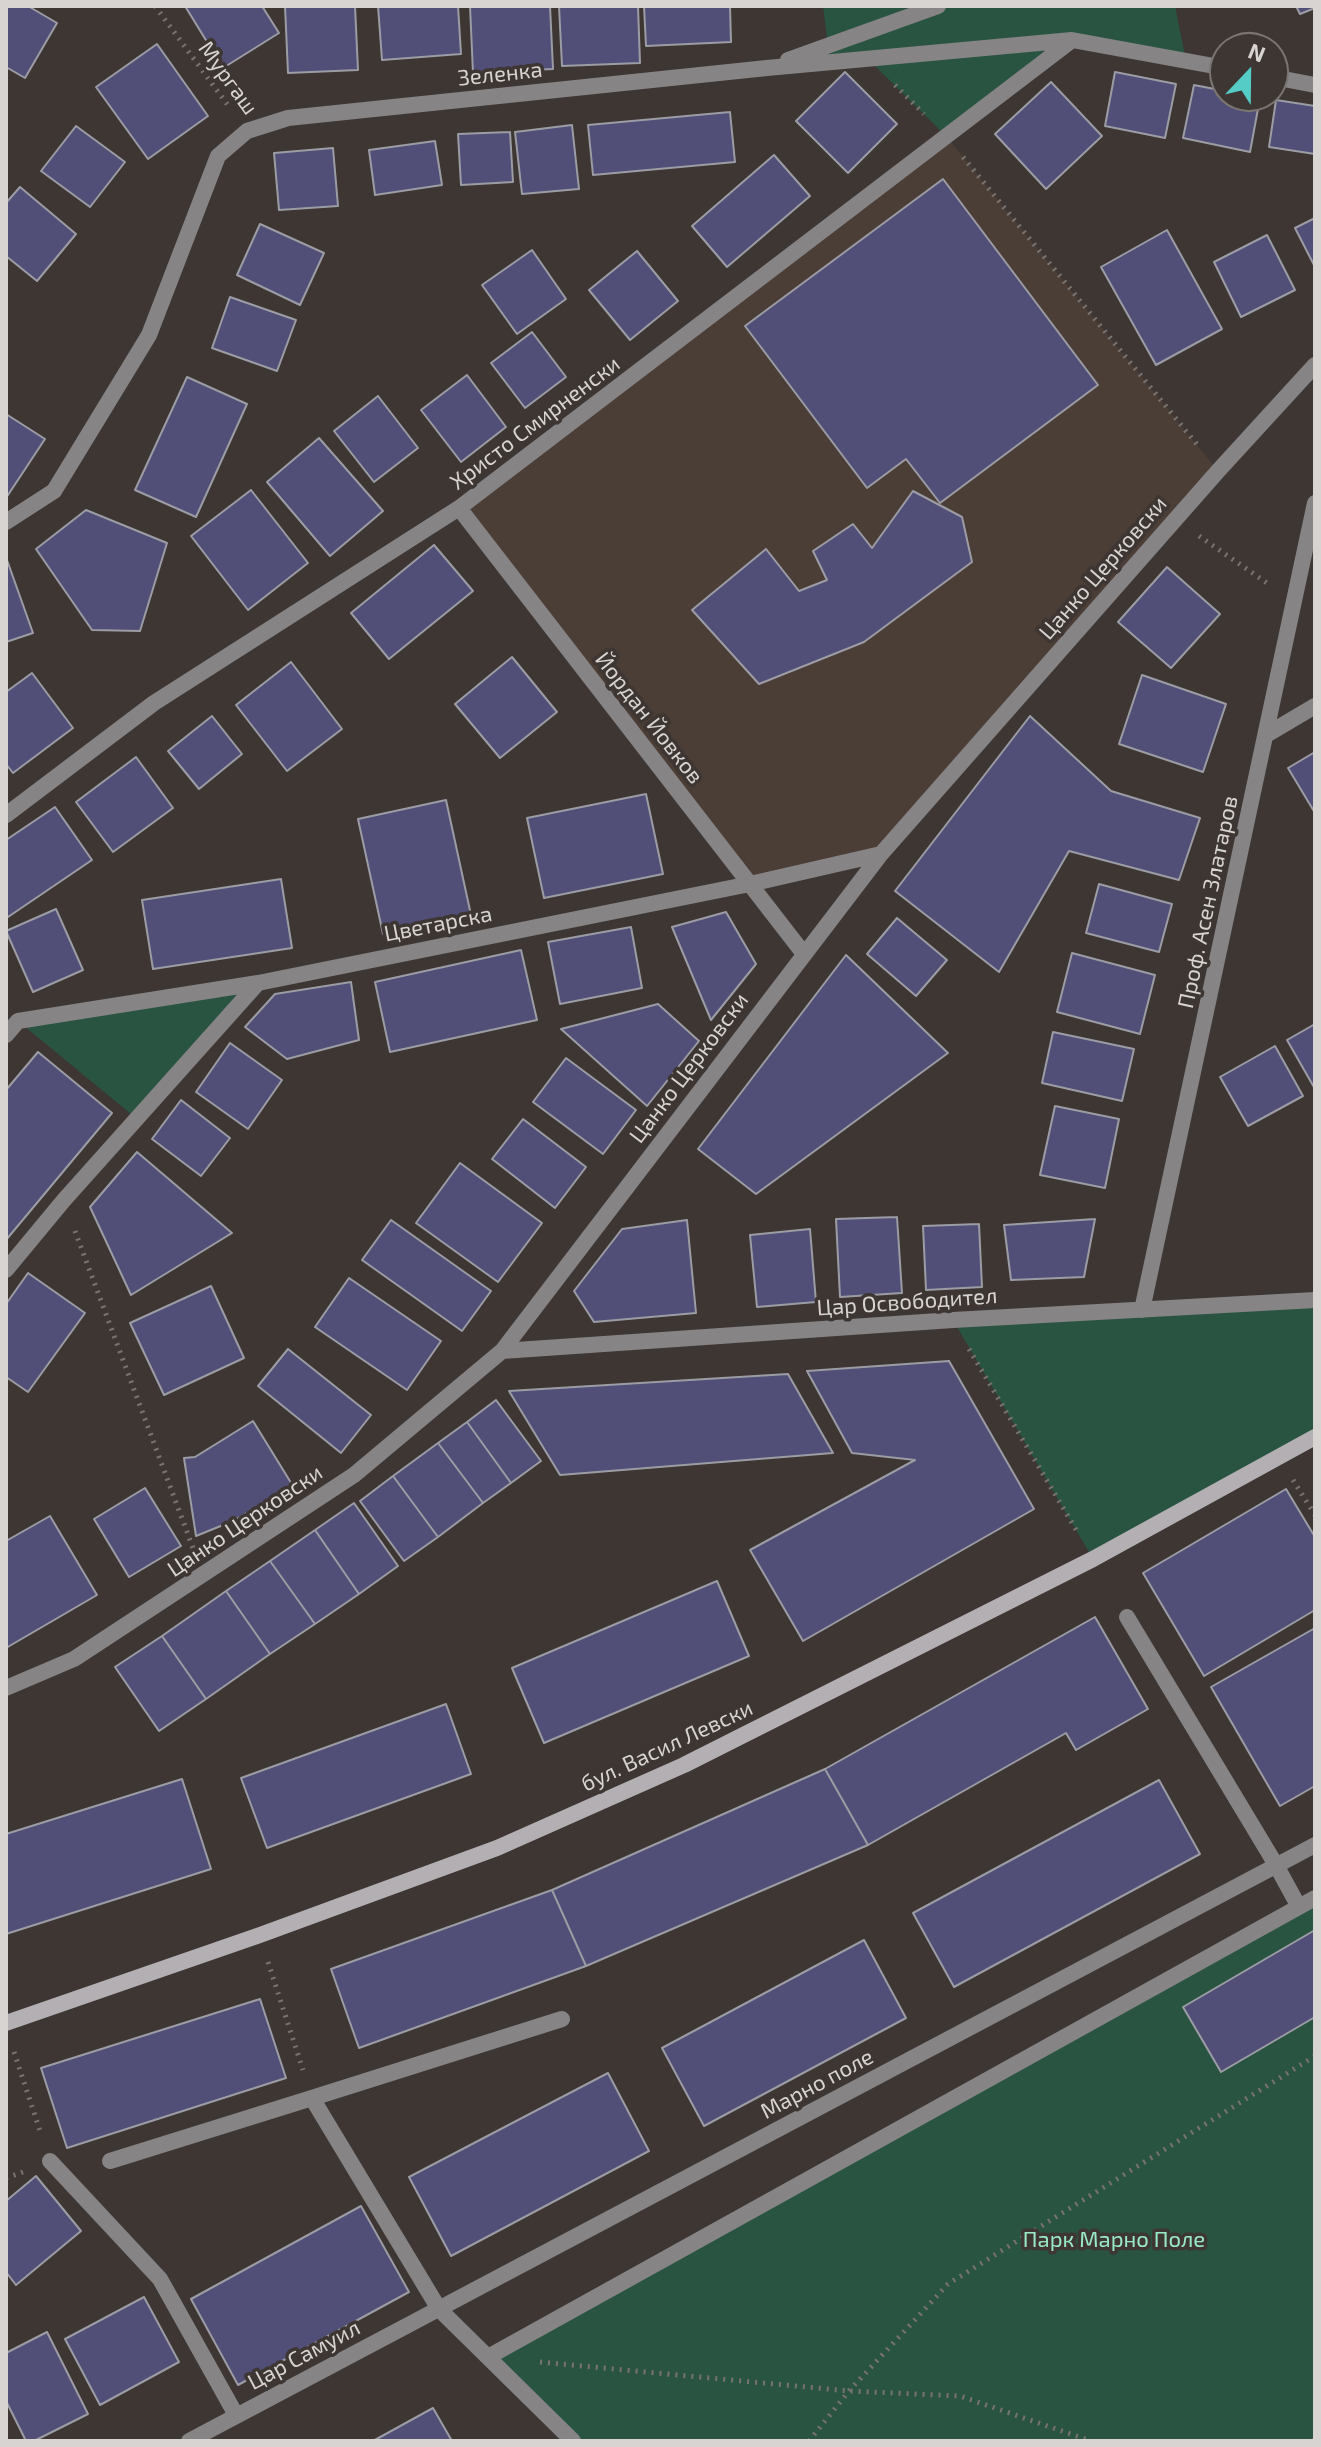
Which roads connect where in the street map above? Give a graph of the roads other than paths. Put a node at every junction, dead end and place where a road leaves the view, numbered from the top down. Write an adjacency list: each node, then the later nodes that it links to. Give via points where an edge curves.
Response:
1 (938, 6): 4 (street)
2 (1072, 40): 3 (street, Зеленка); 4 (street, Зеленка); 9 (street, Христо Смирненски)
3 (1209, 65)
4 (767, 68): 10 (street, Зеленка, via 288,118 247,131 218,156 149,335 54,491)
5 (1289, 80): 6 (street)
6 (1315, 85)
7 (1315, 365): 14 (street, Цанко Церковски)
8 (1315, 503): 12 (street, Проф. Асен Златаров)
9 (459, 508): 13 (street, Христо Смирненски, via 154,703); 15 (street, Йордан Йовков)
10 (6, 522)
11 (1315, 706): 12 (street)
12 (1266, 735): 21 (street, Проф. Асен Златаров)
13 (6, 815)
14 (881, 854): 15 (street, Цветарска); 16 (street, Цанко Церковски)
15 (750, 884): 16 (street, Йордан Йовков); 17 (street, Цветарска)
16 (804, 954): 22 (street, Цанко Церковски)
17 (258, 983): 18 (street, Цветарска, via 18,1021); 19 (street)
18 (6, 1035)
19 (6, 1270)
20 (1315, 1300): 21 (street, Цар Освободител)
21 (1142, 1310): 22 (street, Цар Освободител)
22 (502, 1351): 25 (street, Цанко Церковски, via 354,1475 74,1659)
23 (1315, 1437): 31 (main road, бул. Васил Левски, via 1093,1559 684,1765 497,1848)
24 (1127, 1617): 27 (street)
25 (6, 1688)
26 (1315, 1845): 27 (street, Марно поле)
27 (1276, 1865): 29 (street); 35 (street, Марно поле)
28 (1315, 1898): 29 (street)
29 (1299, 1907): 36 (street)
30 (562, 2019): 32 (street)
31 (6, 2023)
32 (312, 2098): 34 (street); 35 (street)
33 (50, 2161): 37 (street, via 160,2279)
34 (110, 2161)
35 (439, 2309): 36 (street); 37 (street, Цар Самуил)
36 (488, 2357): 39 (street)
37 (236, 2415): 38 (street, Цар Самуил)
38 (189, 2441)
39 (573, 2441)

